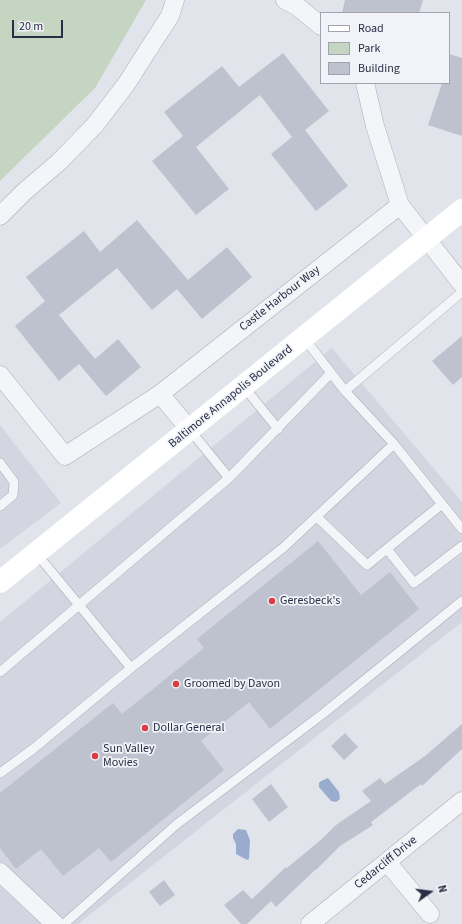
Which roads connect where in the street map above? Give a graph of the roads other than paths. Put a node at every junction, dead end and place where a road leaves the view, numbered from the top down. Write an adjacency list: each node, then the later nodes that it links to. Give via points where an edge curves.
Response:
1 (175, 0): 7 (street, via 170,16 127,82 95,124 59,162)
2 (285, 0): 3 (street)
3 (320, 25)
4 (365, 84): 5 (street, via 375,126)
5 (400, 205): 8 (street); 16 (street, Castle Harbour Way)
6 (462, 210): 8 (main road, Baltimore Annapolis Boulevard)
7 (0, 216)
8 (427, 239): 9 (street); 11 (main road, Baltimore Annapolis Boulevard)
9 (462, 284)
10 (462, 292): 15 (lane)
11 (304, 338): 12 (lane); 14 (main road, Baltimore Annapolis Boulevard)
12 (331, 373): 15 (lane); 17 (lane)
13 (0, 375): 16 (street, Castle Harbour Way, via 65,456)
14 (244, 387): 17 (lane); 18 (main road, Baltimore Annapolis Boulevard)
15 (345, 391): 19 (lane)
16 (160, 394): 18 (street)
17 (278, 429): 21 (lane)
18 (190, 430): 21 (lane); 28 (main road, Baltimore Annapolis Boulevard)
19 (394, 444): 22 (lane); 24 (lane)
20 (0, 463): 23 (lane, via 14,482 13,495)
21 (229, 478): 31 (lane)
22 (442, 504): 25 (lane); 27 (lane)
23 (0, 506)
24 (317, 516): 27 (lane, via 367,566); 32 (lane, via 284,547)
25 (462, 529)
26 (462, 546): 27 (lane, via 414,583)
27 (387, 549)
28 (36, 553): 29 (main road, Baltimore Annapolis Boulevard); 31 (lane)
29 (0, 582)
30 (462, 601): 40 (lane, via 324,713 177,824)
31 (79, 605): 32 (lane); 33 (lane)
32 (131, 668): 34 (lane)
33 (0, 672)
34 (0, 773)
35 (462, 801): 36 (street, Cedarcliff Drive)
36 (387, 862): 38 (street); 41 (street, Cedarcliff Drive)
37 (0, 872): 39 (street)
38 (430, 914)
39 (55, 924)
40 (64, 924)
41 (310, 924)

